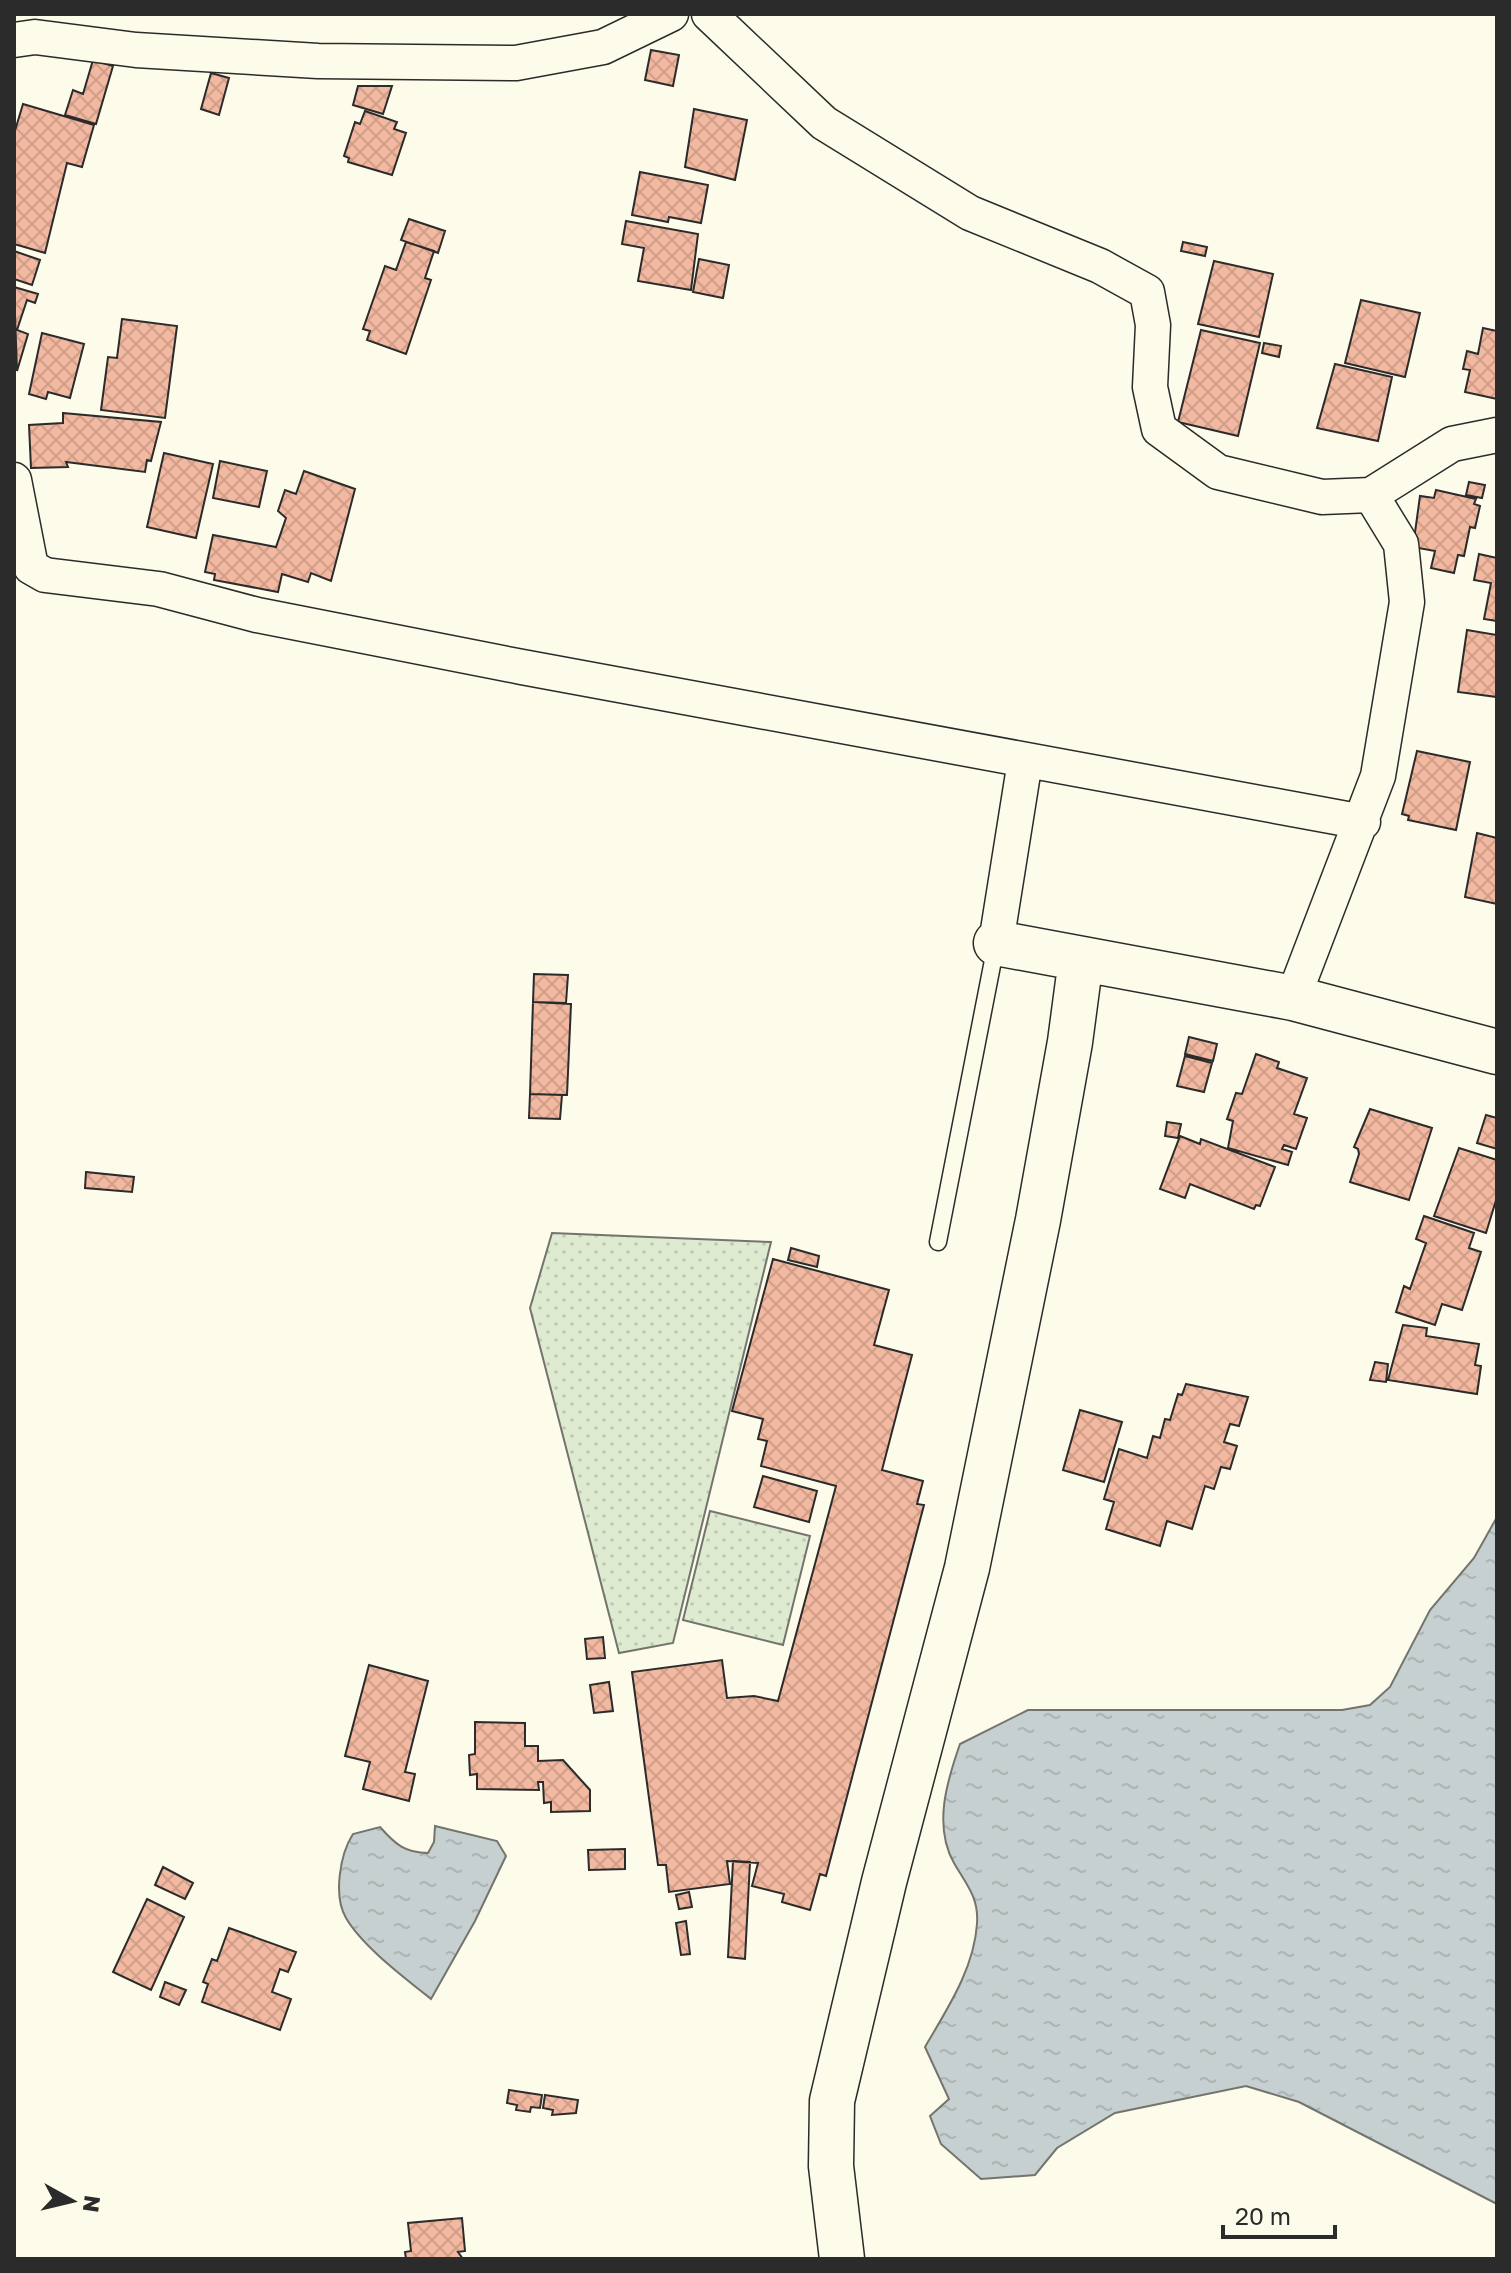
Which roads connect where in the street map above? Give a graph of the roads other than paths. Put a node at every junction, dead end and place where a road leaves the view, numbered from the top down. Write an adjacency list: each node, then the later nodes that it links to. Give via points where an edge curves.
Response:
1 (671, 14): 3 (street, via 603,47 516,63 318,61 136,50 35,37)
2 (709, 14): 6 (street, via 824,123 970,213 1100,266 1147,292 1153,325 1150,387 1159,429 1171,438 1218,472 1322,497)
3 (14, 40)
4 (1497, 435): 6 (street, via 1452,444)
5 (14, 480): 7 (street, via 31,567 45,575 159,589 257,615)
6 (1371, 495): 8 (street, via 1401,544 1407,602 1378,776)
7 (1025, 761): 8 (street); 9 (street)
8 (1363, 822): 11 (street)
9 (996, 943): 10 (street); 13 (lane)
10 (1081, 959): 11 (street); 14 (street, via 1038,1220 967,1568 832,2101 831,2166)
11 (1293, 998): 12 (street)
12 (1497, 1052)
13 (938, 1242)
14 (842, 2259)

